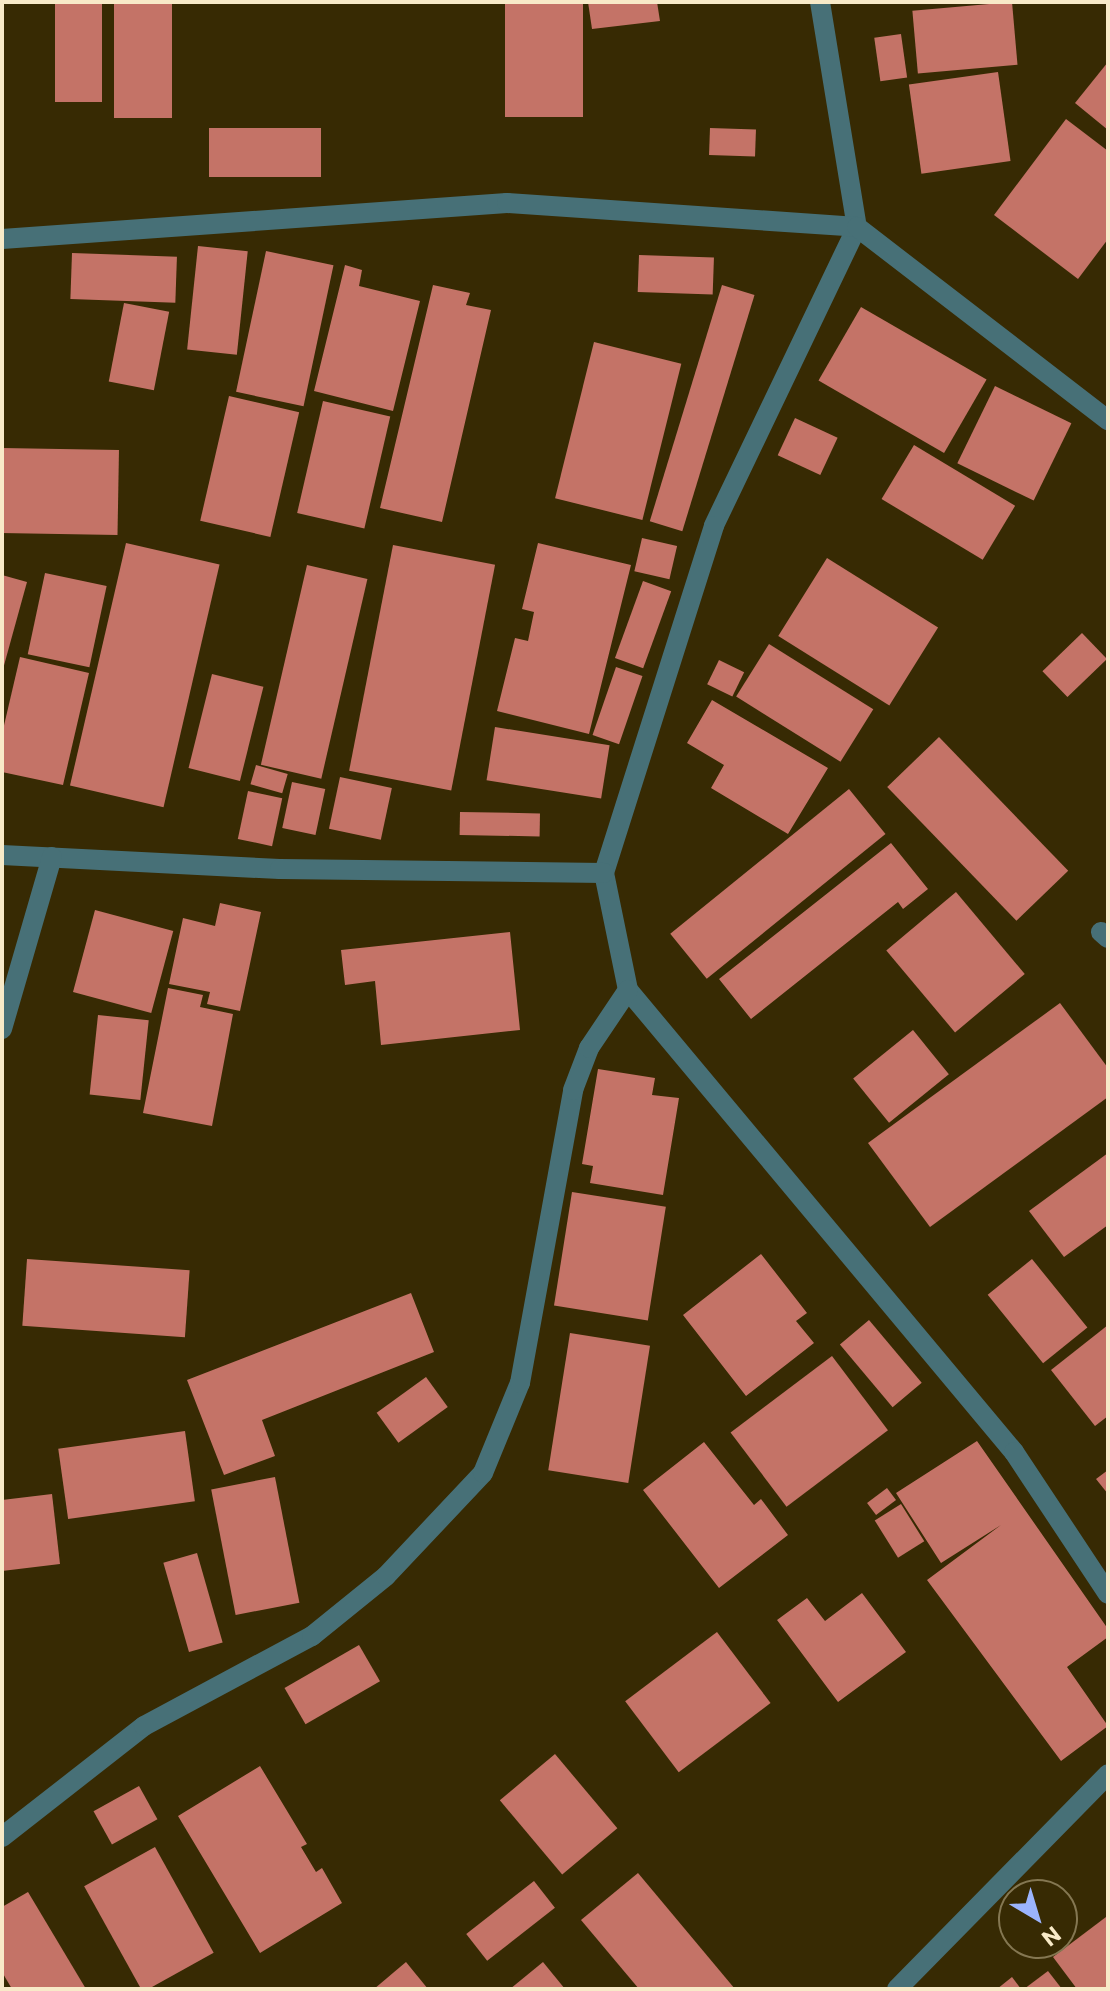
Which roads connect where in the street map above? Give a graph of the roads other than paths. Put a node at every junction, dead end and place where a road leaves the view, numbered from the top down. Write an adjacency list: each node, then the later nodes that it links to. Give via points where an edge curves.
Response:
1 (820, 2): 2 (street)
2 (857, 227): 3 (street, via 507,203); 4 (street); 7 (street, via 714,526)
3 (2, 239)
4 (1108, 420)
5 (2, 855): 6 (street)
6 (52, 857): 7 (street, via 280,869); 9 (street)
7 (604, 873): 8 (street)
8 (628, 990): 10 (street, via 1014,1452); 12 (street, via 589,1048 573,1090 520,1383 483,1473 386,1576 312,1636 144,1726)
9 (2, 1029)
10 (1108, 1594)
11 (1108, 1774): 13 (street)
12 (2, 1837)
13 (897, 1989)

